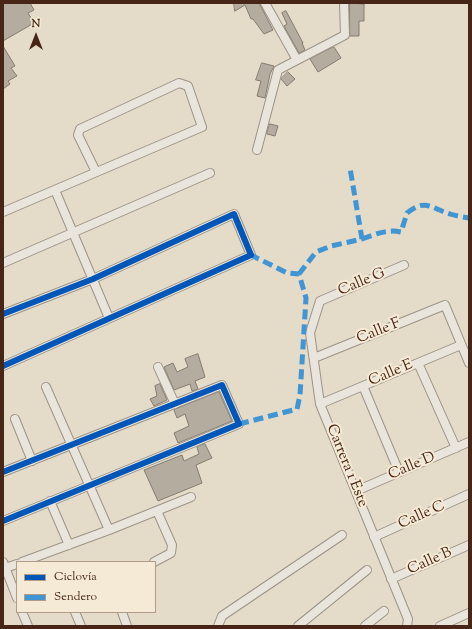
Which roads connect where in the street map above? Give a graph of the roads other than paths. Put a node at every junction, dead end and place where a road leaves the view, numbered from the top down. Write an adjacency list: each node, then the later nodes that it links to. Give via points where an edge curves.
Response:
1 (265, 3): 3 (street)
2 (344, 3): 3 (street, via 345,35)
3 (297, 60): 4 (street, via 278,70)
4 (257, 150)
5 (96, 172): 5 (street, via 78,135 80,129 179,83 188,86 202,127); 7 (street)
6 (210, 173): 9 (street)
7 (55, 190): 8 (street); 9 (street)
8 (3, 212)
9 (74, 232): 10 (street); 12 (street)
10 (3, 263)
11 (404, 265): 13 (street, Calle G)
12 (93, 279): 14 (street); 15 (street); 15 (street, via 234,214 251,255)
13 (320, 301): 17 (street, Carrera 1 Este, via 310,333)
14 (3, 314)
15 (109, 318): 20 (street)
16 (461, 345): 17 (street, Calle F, via 444,305); 18 (street, Calle E); 19 (street)
17 (314, 358): 25 (street, Carrera 1 Este)
18 (418, 363): 22 (street, Calle E); 29 (street)
19 (469, 363)
20 (3, 366)
21 (158, 367): 24 (street)
22 (363, 386): 25 (street, Calle E); 32 (street)
23 (46, 387): 28 (street)
24 (175, 404): 28 (street); 33 (street, via 222,385 240,424)
25 (320, 404): 34 (street, Carrera 1 Este)
26 (15, 419): 30 (street)
27 (469, 442): 29 (street, Calle D)
28 (73, 445): 30 (street); 33 (street)
29 (456, 448): 32 (street, Calle D)
30 (32, 461): 31 (street)
31 (3, 472)
32 (400, 472): 34 (street, Calle D)
33 (90, 485): 37 (street); 40 (street)
34 (356, 491): 42 (street, Carrera 1 Este)
35 (469, 494): 42 (street, Calle C)
36 (191, 497): 38 (street)
37 (50, 501): 39 (street); 43 (street)
38 (157, 511): 40 (street); 46 (street, via 172,545 171,554)
39 (3, 521)
40 (109, 530): 43 (street)
41 (342, 535): 60 (street, via 222,616)
42 (374, 537): 50 (street, Carrera 1 Este)
43 (69, 545): 45 (street)
44 (469, 545): 50 (street, Calle B)
45 (25, 561)
46 (156, 561)
47 (16, 564): 48 (street)
48 (4, 565): 51 (street)
49 (367, 570): 61 (street)
50 (391, 579): 63 (street, Carrera 1 Este, via 408,619)
51 (16, 595)
52 (384, 611): 62 (street)
53 (22, 613): 57 (street)
54 (75, 613): 58 (street)
55 (122, 613): 59 (street)
56 (469, 613): 64 (street)
57 (28, 626)
58 (81, 626)
59 (127, 626)
60 (218, 626)
61 (298, 626)
62 (365, 626)
63 (407, 626)
64 (440, 626)

